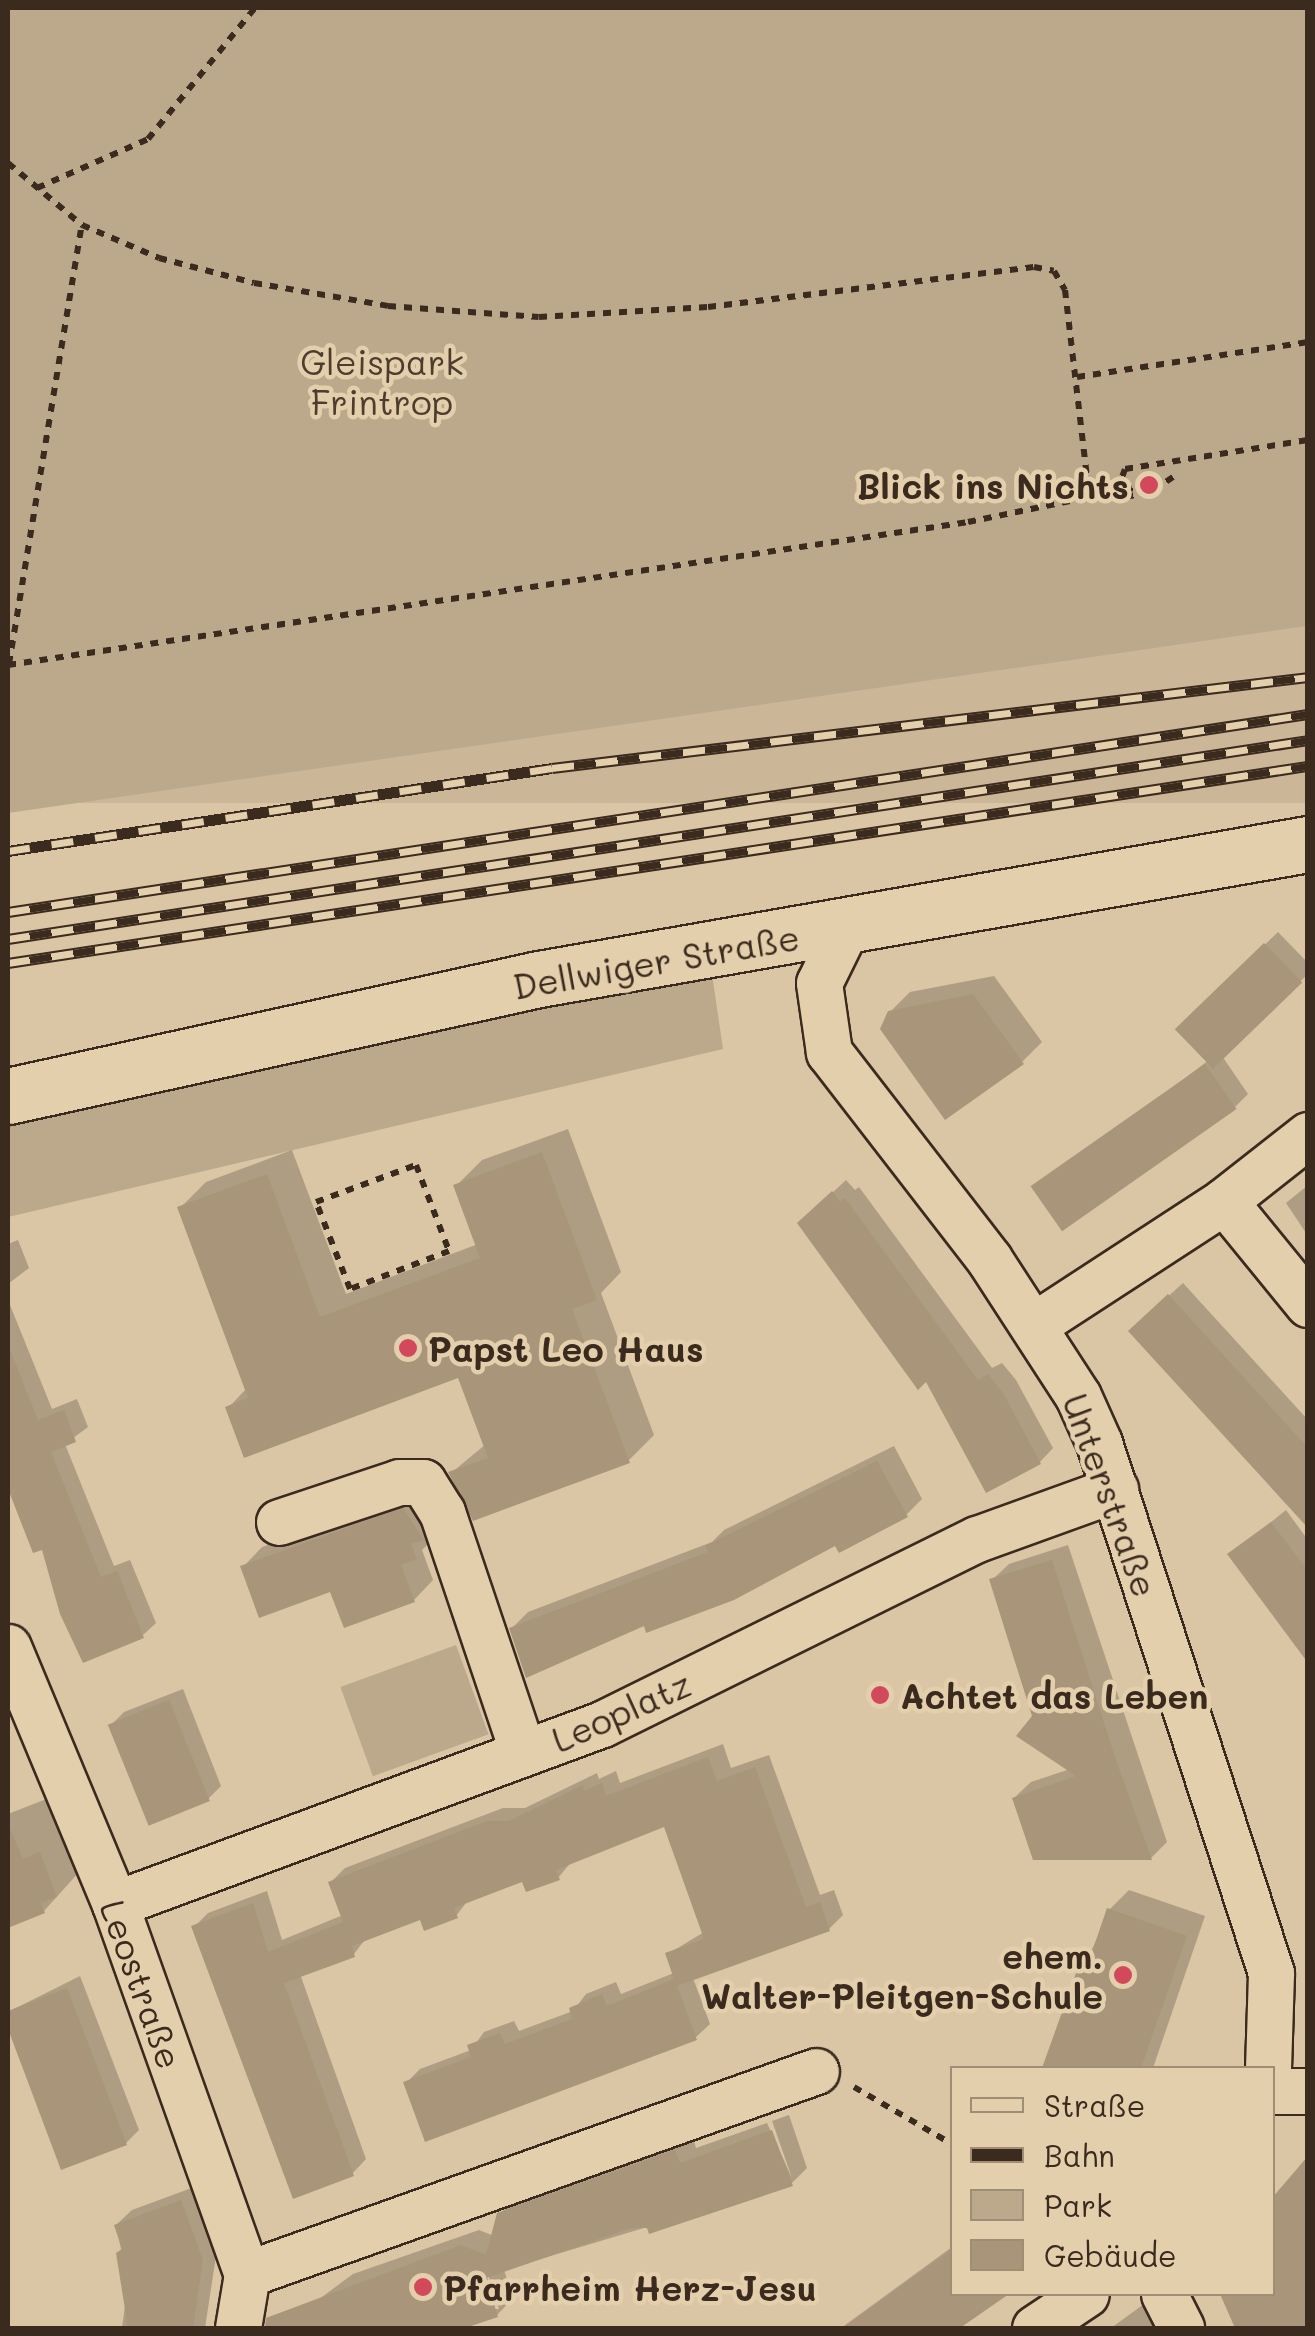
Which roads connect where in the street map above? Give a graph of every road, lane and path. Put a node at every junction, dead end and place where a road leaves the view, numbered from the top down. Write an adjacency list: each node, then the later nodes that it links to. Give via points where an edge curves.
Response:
1 (255, 8): 3 (path, via 148,139)
2 (8, 163): 3 (path)
3 (36, 189): 4 (path)
4 (82, 225): 6 (path, via 159,258 254,283 388,306 539,317 708,307 1034,267 1054,271 1065,290); 12 (path)
5 (1308, 342): 6 (path)
6 (1077, 378): 11 (path)
7 (1308, 440): 10 (path, via 1125,469)
8 (1172, 477): 10 (path, via 1150,492 1125,496)
9 (1150, 485): 10 (path)
10 (1121, 490): 11 (path)
11 (1089, 495): 12 (path, via 968,522)
12 (8, 664)
13 (1308, 844): 14 (main road, Dellwiger Straße)
14 (846, 928): 15 (main road, Dellwiger Straße, via 540,980); 20 (street, Unterstraße, via 819,983 829,1052)
15 (8, 1096)
16 (1308, 1134): 17 (street)
17 (1224, 1201): 19 (street); 20 (street)
18 (316, 1202): 18 (path, via 350,1289 450,1252 416,1164)
19 (1308, 1304)
20 (1034, 1325): 21 (street, Unterstraße, via 1078,1396)
21 (1114, 1489): 24 (street, Leoplatz, via 977,1539 602,1724); 26 (street, Unterstraße, via 1271,1973)
22 (279, 1522): 24 (street, via 399,1482 424,1482 442,1512)
23 (8, 1647): 25 (street, Leostraße)
24 (524, 1752): 25 (street, Leoplatz)
25 (115, 1904): 31 (street, Leostraße)
26 (1268, 2066)
27 (816, 2071): 30 (path); 31 (street)
28 (1275, 2091): 29 (street)
29 (1308, 2091)
30 (950, 2143)
31 (247, 2274): 34 (street, Leostraße)
32 (1083, 2296): 35 (street)
33 (1165, 2296): 36 (street)
34 (238, 2328)
35 (1035, 2328)
36 (1181, 2328)

